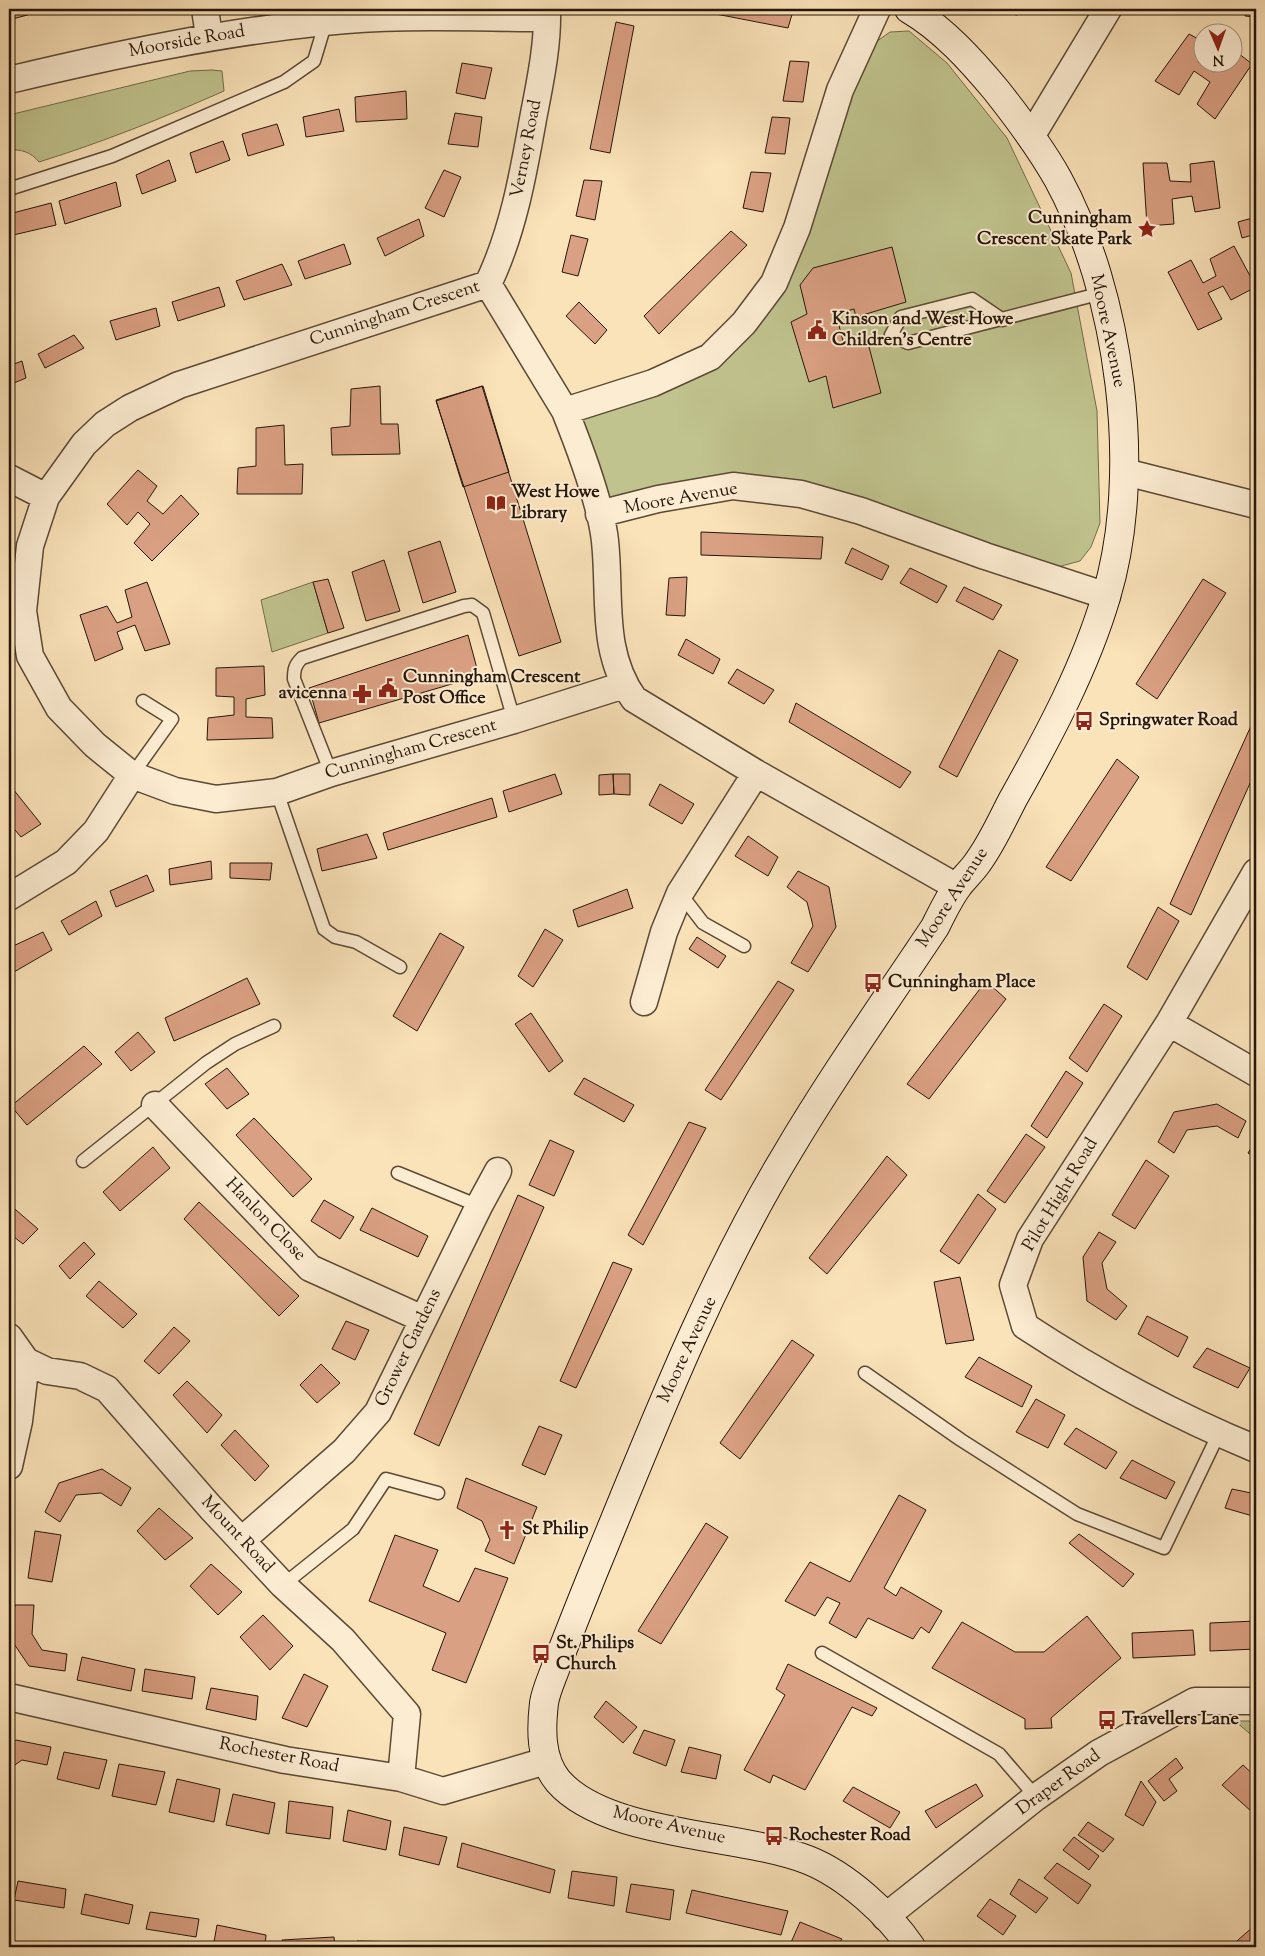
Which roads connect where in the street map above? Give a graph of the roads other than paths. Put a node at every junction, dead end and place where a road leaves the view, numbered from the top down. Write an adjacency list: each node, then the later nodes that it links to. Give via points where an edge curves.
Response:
1 (204, 9): 7 (street)
2 (877, 9): 14 (street, via 840,90 796,228 774,283 744,323 710,357 654,384)
3 (910, 9): 9 (street, Moore Avenue, via 954,43)
4 (1108, 9): 9 (street)
5 (547, 14): 6 (street, Moorside Road); 11 (street, Verney Road, via 543,67 521,186 502,256)
6 (326, 21): 7 (street, Moorside Road); 10 (lane, via 314,61 284,82 112,156)
7 (209, 36): 8 (street, Moorside Road)
8 (9, 80)
9 (1032, 135): 12 (street, Moore Avenue, via 1059,181)
10 (9, 189)
11 (488, 284): 14 (street, Cunningham Crescent); 17 (street, Cunningham Crescent, via 229,367 179,385 130,408 105,424 84,444)
12 (1102, 293): 13 (lane); 15 (street, Moore Avenue, via 1117,364)
13 (1003, 320): 13 (lane, via 908,344 891,335 901,317 972,299)
14 (564, 411): 19 (street, Cunningham Crescent)
15 (1125, 472): 18 (street); 20 (street, Moore Avenue)
16 (9, 478): 17 (street)
17 (46, 497): 21 (street, Cunningham Crescent, via 30,546)
18 (1256, 505)
19 (599, 514): 20 (street, Moore Avenue, via 658,499 733,486 801,494 861,510 984,556); 22 (street, Cunningham Crescent, via 605,540 611,643 615,665)
20 (1107, 596): 30 (street, Moore Avenue, via 1088,650 1046,740 978,863)
21 (19, 660): 27 (street, Cunningham Crescent, via 95,745)
22 (624, 685): 24 (street, Cunningham Crescent); 26 (street, via 634,699)
23 (143, 701): 27 (lane, via 172,719)
24 (514, 720): 25 (street, Cunningham Crescent); 25 (lane, via 483,613 472,605 464,606 302,658 298,662 294,668 294,679)
25 (331, 773): 28 (street, Cunningham Crescent)
26 (756, 773): 30 (street); 31 (street)
27 (132, 775): 28 (street, Cunningham Crescent, via 176,791 216,799); 32 (street, via 96,830 66,862)
28 (277, 792): 34 (lane, via 324,929 334,937 356,942)
29 (1256, 872): 36 (street, Pilot Hight Road)
30 (957, 887): 57 (street, Moore Avenue, via 935,926 784,1157 734,1252 670,1387 569,1632 545,1699 542,1735)
31 (680, 893): 33 (lane, via 703,923); 35 (street, via 664,932)
32 (9, 897)
33 (744, 946)
34 (400, 967)
35 (644, 1002)
36 (1169, 1023): 38 (street); 48 (street, Pilot Hight Road, via 1030,1239 1013,1285 1025,1326 1076,1360)
37 (274, 1026): 39 (lane, via 206,1063)
38 (1256, 1073)
39 (155, 1105): 40 (lane); 44 (street, Hanlon Close, via 310,1268)
40 (83, 1161)
41 (498, 1171): 43 (street, Grower Gardens)
42 (398, 1173): 43 (lane)
43 (479, 1206): 44 (street, Grower Gardens)
44 (423, 1319): 52 (street, Grower Gardens, via 378,1412 344,1451)
45 (9, 1337): 46 (street)
46 (26, 1361): 50 (street, via 19,1421); 52 (street, Mount Road, via 47,1371 80,1376 107,1389)
47 (865, 1373): 48 (lane, via 961,1440 1077,1514 1164,1548)
48 (1219, 1434): 49 (street, Pilot Hight Road)
49 (1256, 1449)
50 (9, 1466)
51 (438, 1493): 53 (lane, via 386,1479 353,1529)
52 (242, 1540): 53 (street, Mount Road)
53 (283, 1585): 58 (street, Mount Road, via 343,1640 407,1714)
54 (822, 1652): 59 (lane, via 999,1754)
55 (9, 1697): 58 (street, Rochester Road, via 285,1760)
56 (1256, 1701): 59 (street, Draper Road, via 1195,1701 1099,1753)
57 (546, 1761): 58 (street, Rochester Road, via 443,1791); 60 (street, Moore Avenue, via 558,1780 577,1796 613,1816 809,1860 847,1882)
58 (400, 1778)
59 (1036, 1797): 60 (street, Draper Road)
60 (885, 1917): 61 (street, Moore Avenue)
61 (911, 1947)

